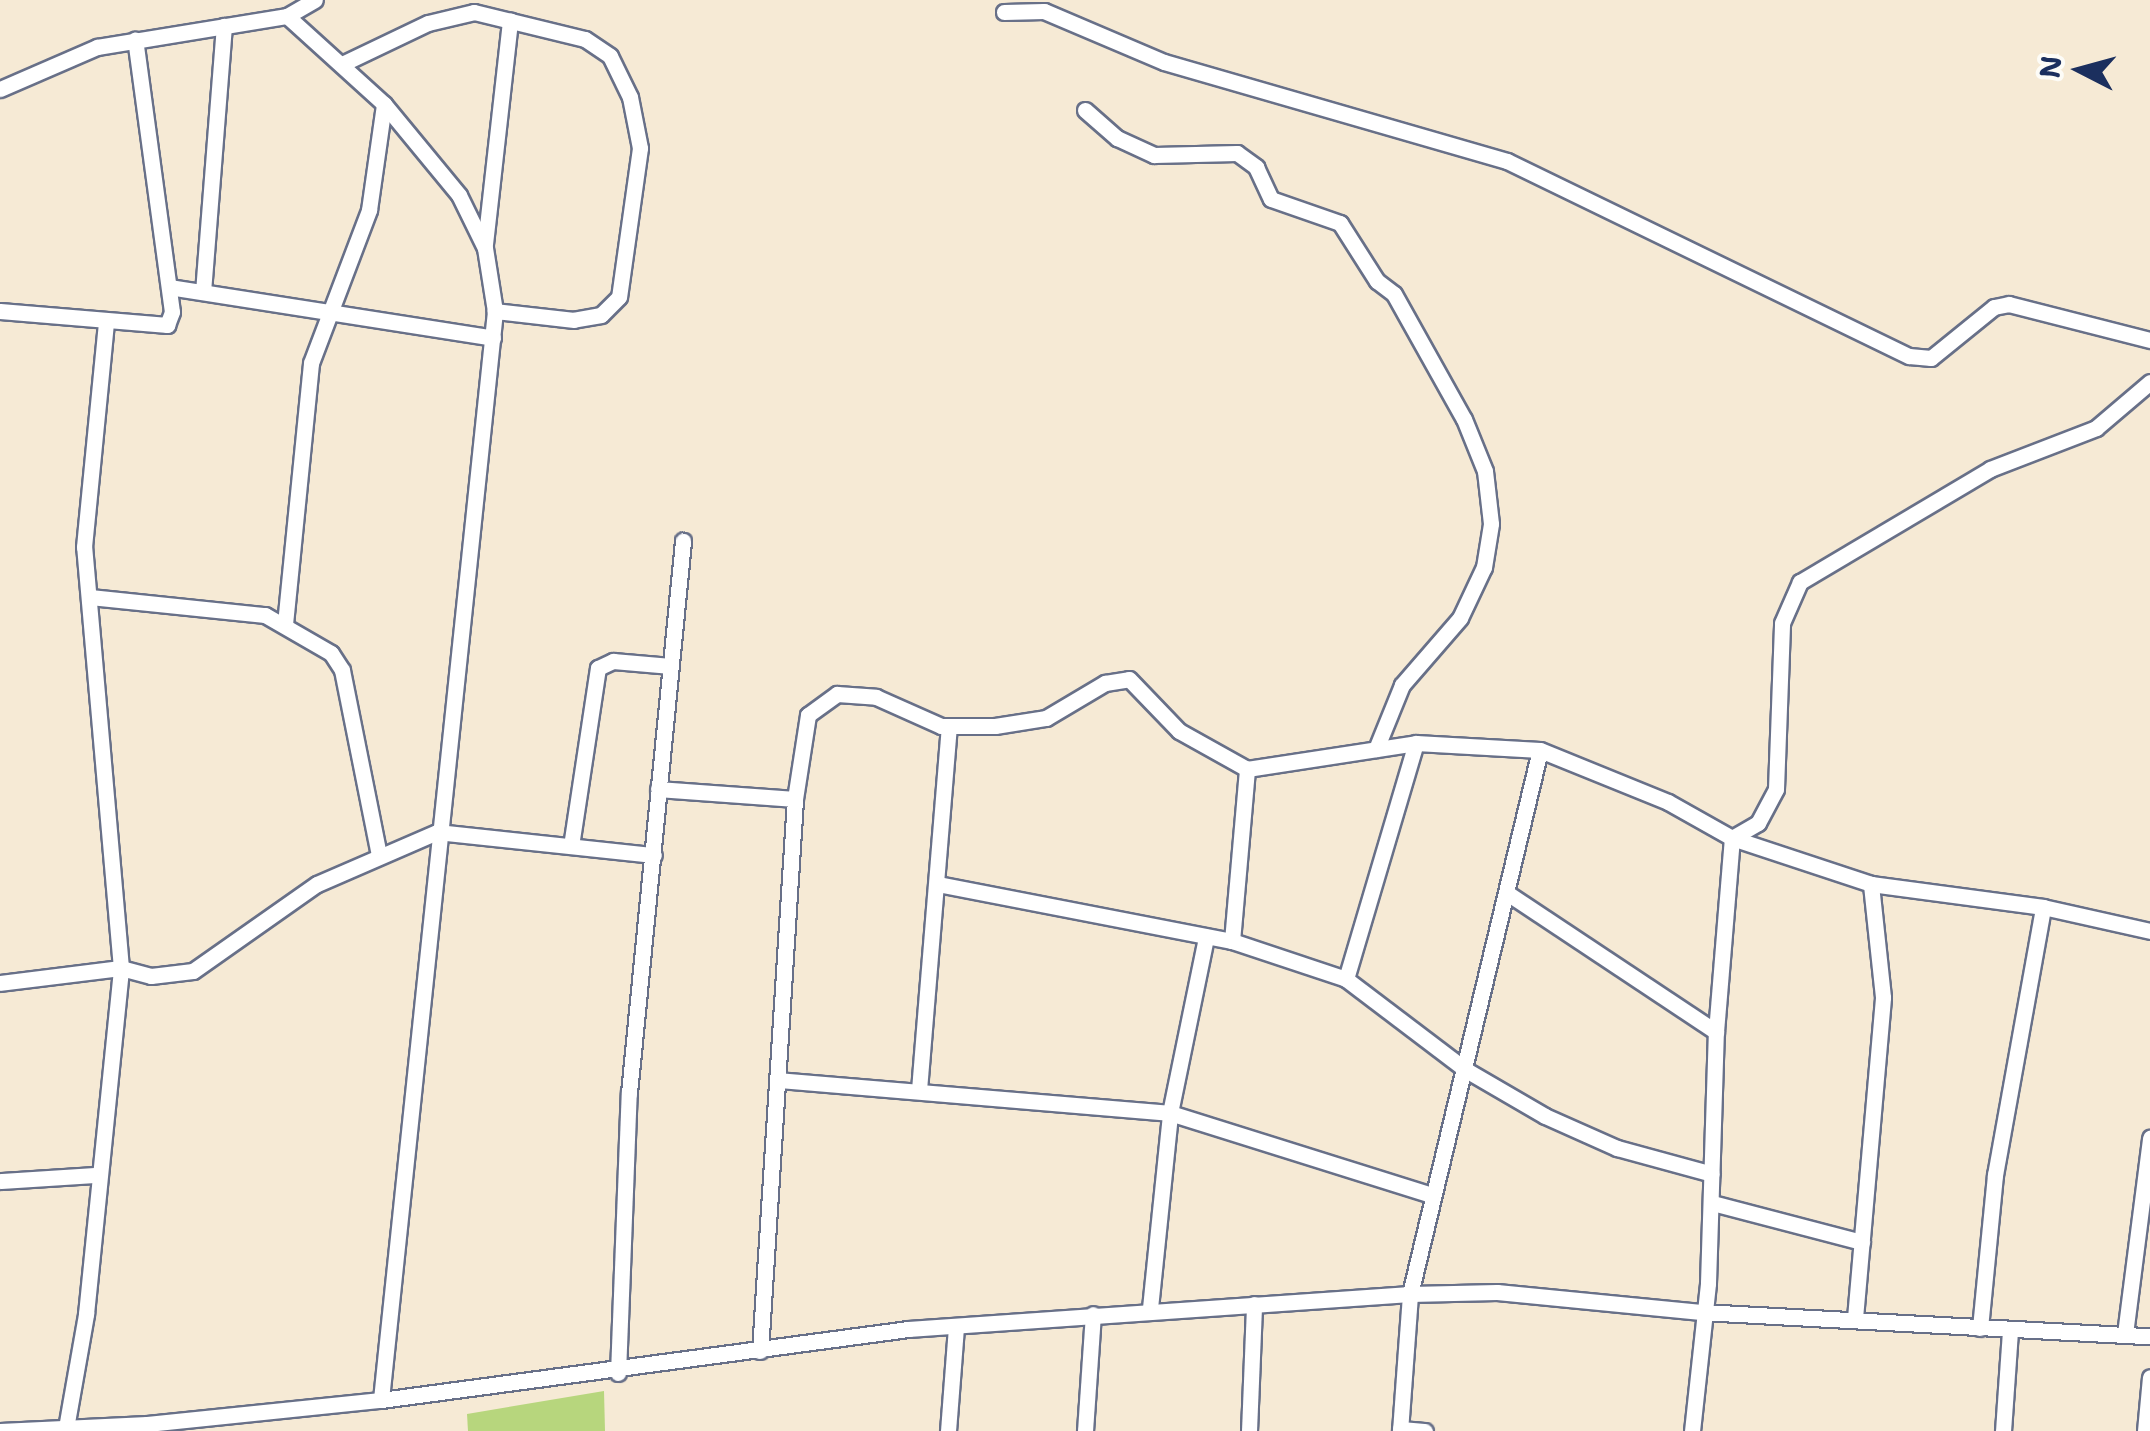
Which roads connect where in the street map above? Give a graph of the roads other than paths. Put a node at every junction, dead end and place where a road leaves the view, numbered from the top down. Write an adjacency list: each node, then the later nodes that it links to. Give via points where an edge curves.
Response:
1 (264, 0): 5 (street)
2 (315, 0): 4 (street)
3 (1004, 12): 21 (street, via 1044,11 1164,62 1507,161 1909,356 1930,358 1994,306 2009,304)
4 (287, 16): 5 (street); 9 (street)
5 (264, 20): 7 (street)
6 (510, 20): 9 (street, via 458,14); 13 (street); 17 (street, via 584,39 610,56 630,97 640,148 626,279 612,308 574,320)
7 (224, 26): 8 (street); 15 (street)
8 (135, 39): 10 (street, via 97,47); 14 (street)
9 (342, 64): 11 (street)
10 (0, 89)
11 (384, 104): 13 (street, via 459,196); 18 (street, via 369,210)
12 (1086, 110): 29 (street, via 1117,138 1154,155 1237,153 1256,167 1270,199 1340,223 1377,281 1394,294 1464,419 1484,470 1491,524 1484,567 1460,618 1402,685)
13 (485, 248): 17 (street)
14 (169, 287): 15 (street); 19 (street, via 168,326)
15 (203, 292): 18 (street)
16 (0, 311): 19 (street)
17 (495, 312): 20 (street)
18 (330, 313): 20 (street); 25 (street, via 309,375)
19 (106, 322): 24 (street, via 84,547)
20 (493, 338): 34 (street)
21 (2150, 340)
22 (2150, 382): 35 (street, via 2096,428 1990,468 1800,582 1782,622 1776,789 1758,823)
23 (684, 542): 26 (street)
24 (90, 596): 25 (street, via 264,616); 46 (street)
25 (284, 624): 37 (street, via 338,660)
26 (671, 666): 32 (street); 36 (street, via 614,661 598,668)
27 (950, 727): 31 (street, via 1046,718 1105,683 1129,679 1180,731); 33 (street, via 876,696 837,694 808,715); 39 (street)
28 (1416, 743): 29 (street); 30 (street); 47 (street)
29 (1376, 749): 31 (street)
30 (1540, 750): 35 (street, via 1668,802); 41 (street)
31 (1246, 769): 45 (street)
32 (658, 788): 33 (street); 38 (street)
33 (795, 799): 51 (street)
34 (437, 832): 36 (street); 37 (street); 75 (street)
35 (1732, 838): 40 (street); 49 (street)
36 (571, 846): 38 (street)
37 (379, 855): 46 (street, via 316,884 193,971 151,976)
38 (654, 855): 73 (street, via 630,1093)
39 (938, 884): 44 (street); 52 (street)
40 (1871, 884): 42 (street); 60 (street, via 1883,997)
41 (1507, 893): 49 (street); 50 (street)
42 (2042, 907): 43 (street); 68 (street, via 1995,1174)
43 (2150, 931)
44 (1206, 936): 45 (street); 53 (street)
45 (1232, 941): 47 (street)
46 (121, 968): 48 (street); 56 (street)
47 (1346, 979): 50 (street)
48 (0, 983)
49 (1716, 1032): 55 (street)
50 (1466, 1070): 55 (street, via 1617,1148); 58 (street)
51 (778, 1080): 52 (street); 72 (street)
52 (919, 1090): 53 (street)
53 (1170, 1113): 58 (street); 63 (street)
54 (2150, 1138): 70 (street)
55 (1712, 1174): 59 (street)
56 (95, 1176): 57 (street); 76 (street, via 86,1314)
57 (0, 1181)
58 (1432, 1196): 61 (street)
59 (1712, 1203): 60 (street); 64 (street)
60 (1862, 1242): 66 (street)
61 (1410, 1294): 62 (street); 64 (street, via 1497,1292); 79 (street)
62 (1254, 1304): 63 (street); 83 (street)
63 (1150, 1308): 65 (street)
64 (1701, 1312): 66 (street); 85 (street)
65 (1093, 1314): 67 (street); 82 (street)
66 (1855, 1318): 68 (street)
67 (956, 1326): 72 (street); 81 (street)
68 (1980, 1328): 69 (street)
69 (2010, 1332): 70 (street); 86 (street)
70 (2125, 1334): 71 (street)
71 (2150, 1336)
72 (760, 1352): 73 (street)
73 (618, 1373): 75 (street)
74 (2150, 1377): 87 (street)
75 (381, 1400): 77 (street)
76 (66, 1428): 78 (street); 80 (street)
77 (121, 1429): 78 (street)
78 (96, 1430)
79 (1400, 1430): 84 (street)
80 (0, 1431)
81 (948, 1431)
82 (1085, 1431)
83 (1249, 1431)
84 (1425, 1431)
85 (1692, 1431)
86 (2003, 1431)
87 (2146, 1431)

